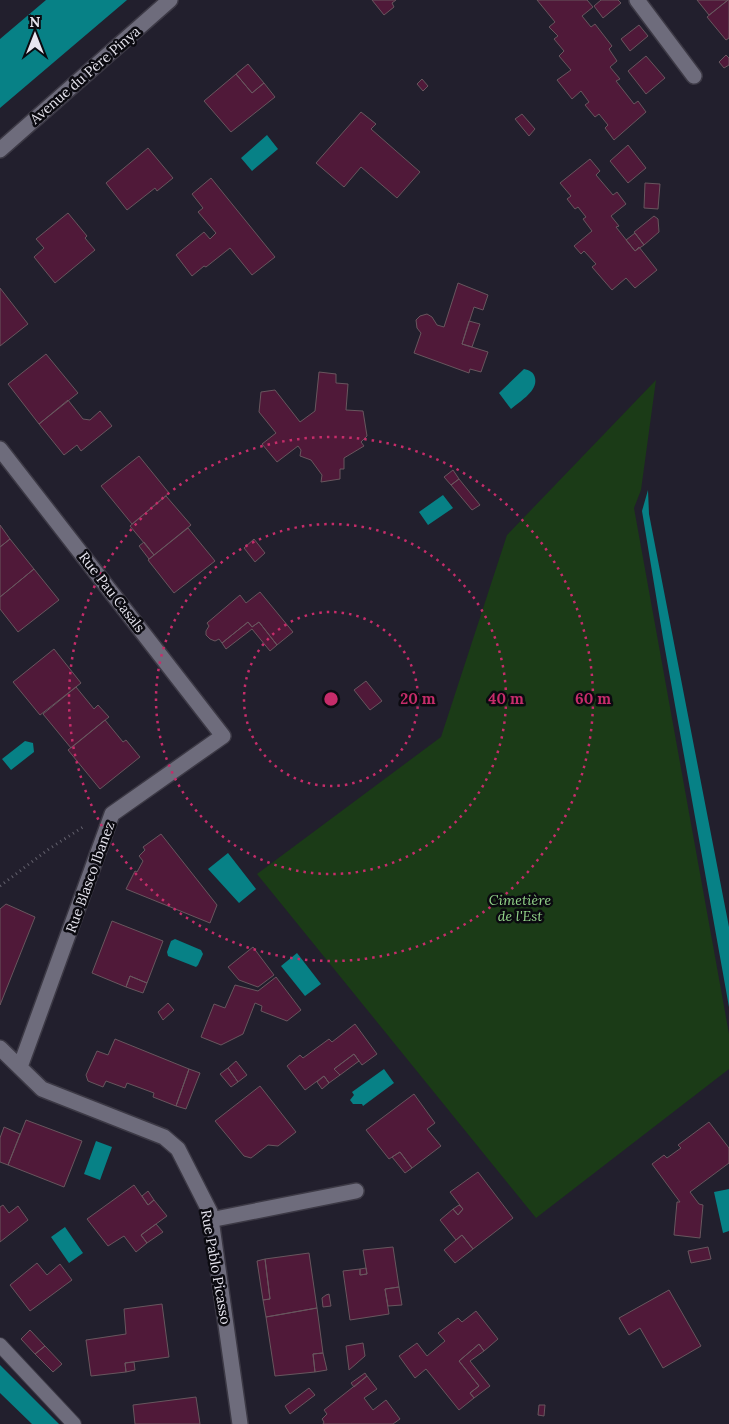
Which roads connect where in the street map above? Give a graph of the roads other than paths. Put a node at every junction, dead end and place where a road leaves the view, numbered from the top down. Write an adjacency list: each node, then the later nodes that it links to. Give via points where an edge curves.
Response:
1 (170, 0): 4 (street, Avenue du Père Pinya)
2 (637, 0): 3 (street)
3 (694, 76)
4 (0, 150)
5 (0, 449): 6 (street, Rue Pau Casals)
6 (224, 736): 8 (street, Rue Blasco Ibanez, via 112,814)
7 (0, 1048): 8 (street, Rue Pablo Picasso)
8 (20, 1067): 10 (street, Rue Pablo Picasso, via 42,1088 164,1137 178,1149 210,1212)
9 (356, 1191): 10 (street)
10 (210, 1220): 12 (street, Rue Pablo Picasso)
11 (0, 1345): 13 (lane)
12 (239, 1421)
13 (74, 1424)

